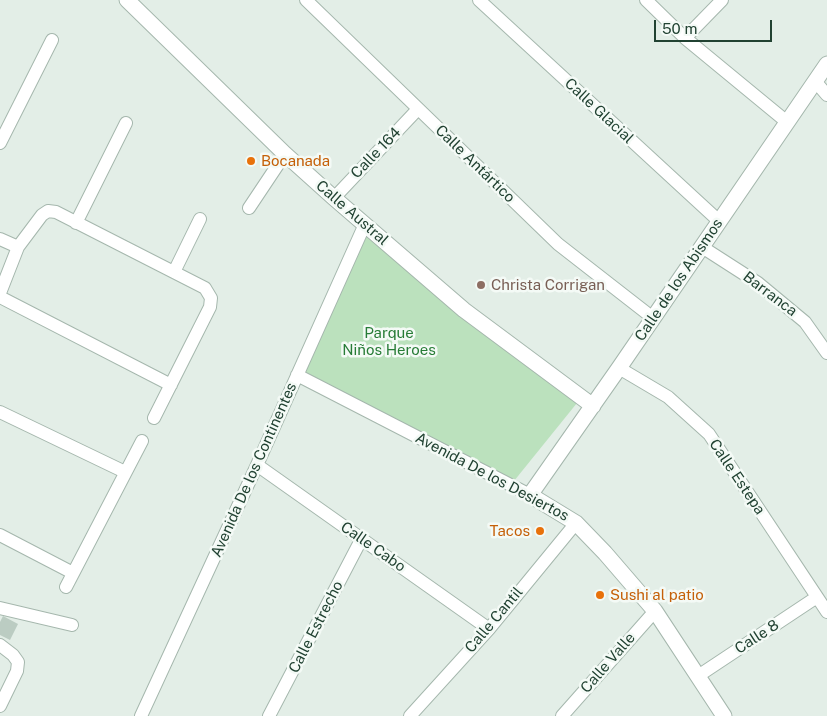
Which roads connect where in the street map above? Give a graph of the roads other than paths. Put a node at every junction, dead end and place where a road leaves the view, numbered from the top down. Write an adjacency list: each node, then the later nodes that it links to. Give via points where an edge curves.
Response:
1 (126, 0): 15 (street, Calle Austral)
2 (306, 0): 11 (street, Calle Antártico)
3 (479, 0): 19 (street, Calle Glacial)
4 (646, 0): 6 (street)
5 (722, 0): 6 (street)
6 (685, 38): 12 (street)
7 (52, 40): 14 (street)
8 (827, 64): 9 (street, Calle de los Abismos)
9 (816, 81): 10 (street); 12 (street, Calle de los Abismos)
10 (827, 95)
11 (418, 109): 16 (street, Calle 164); 28 (street, Calle Antártico, via 558,244)
12 (787, 122): 19 (street, Calle de los Abismos)
13 (126, 123): 20 (street)
14 (0, 143)
15 (285, 154): 16 (street, Calle Austral); 17 (street)
16 (334, 198): 21 (street, Calle Austral)
17 (249, 208)
18 (200, 219): 25 (street)
19 (720, 222): 24 (street, Calle de los Abismos)
20 (76, 223): 23 (street, via 48,211); 25 (street)
21 (365, 224): 31 (street, Avenida De los Continentes); 33 (street, Calle Austral, via 464,310)
22 (0, 239): 23 (street)
23 (18, 247): 26 (street)
24 (702, 247): 28 (street, Calle de los Abismos); 29 (street, Barranca, via 758,283 805,322)
25 (174, 272): 32 (street, via 205,288 211,298 210,307)
26 (0, 293)
27 (0, 297): 32 (street)
28 (654, 318): 30 (street, Calle de los Abismos)
29 (827, 353)
30 (619, 368): 33 (street, Calle de los Abismos); 45 (street, Calle Estepa, via 668,397 709,434)
31 (297, 375): 37 (street, Avenida De los Continentes); 39 (street, Avenida De los Desiertos)
32 (171, 384): 35 (street)
33 (593, 406): 39 (street, Calle de los Abismos)
34 (0, 412): 38 (street)
35 (154, 418)
36 (142, 441): 38 (street)
37 (257, 465): 42 (street, Calle Cabo); 54 (street, Avenida De los Continentes)
38 (125, 472): 43 (street)
39 (530, 495): 40 (street, Avenida De los Desiertos)
40 (576, 523): 47 (street, Avenida De los Desiertos); 50 (street, Calle Cantil)
41 (0, 535): 43 (street)
42 (362, 538): 50 (street, Calle Cabo); 55 (street, Calle Estrecho)
43 (73, 573): 44 (street)
44 (66, 587)
45 (817, 597): 48 (street, Calle Estepa); 52 (street, Calle 8)
46 (0, 608): 49 (street)
47 (654, 611): 52 (street, Avenida De los Desiertos); 57 (street, Calle Valle)
48 (827, 612)
49 (72, 625)
50 (489, 629): 56 (street, Calle Cantil)
51 (0, 645): 53 (street, via 18,662)
52 (698, 676): 58 (street, Avenida De los Desiertos)
53 (0, 706)
54 (141, 716)
55 (269, 716)
56 (410, 716)
57 (562, 716)
58 (724, 716)

